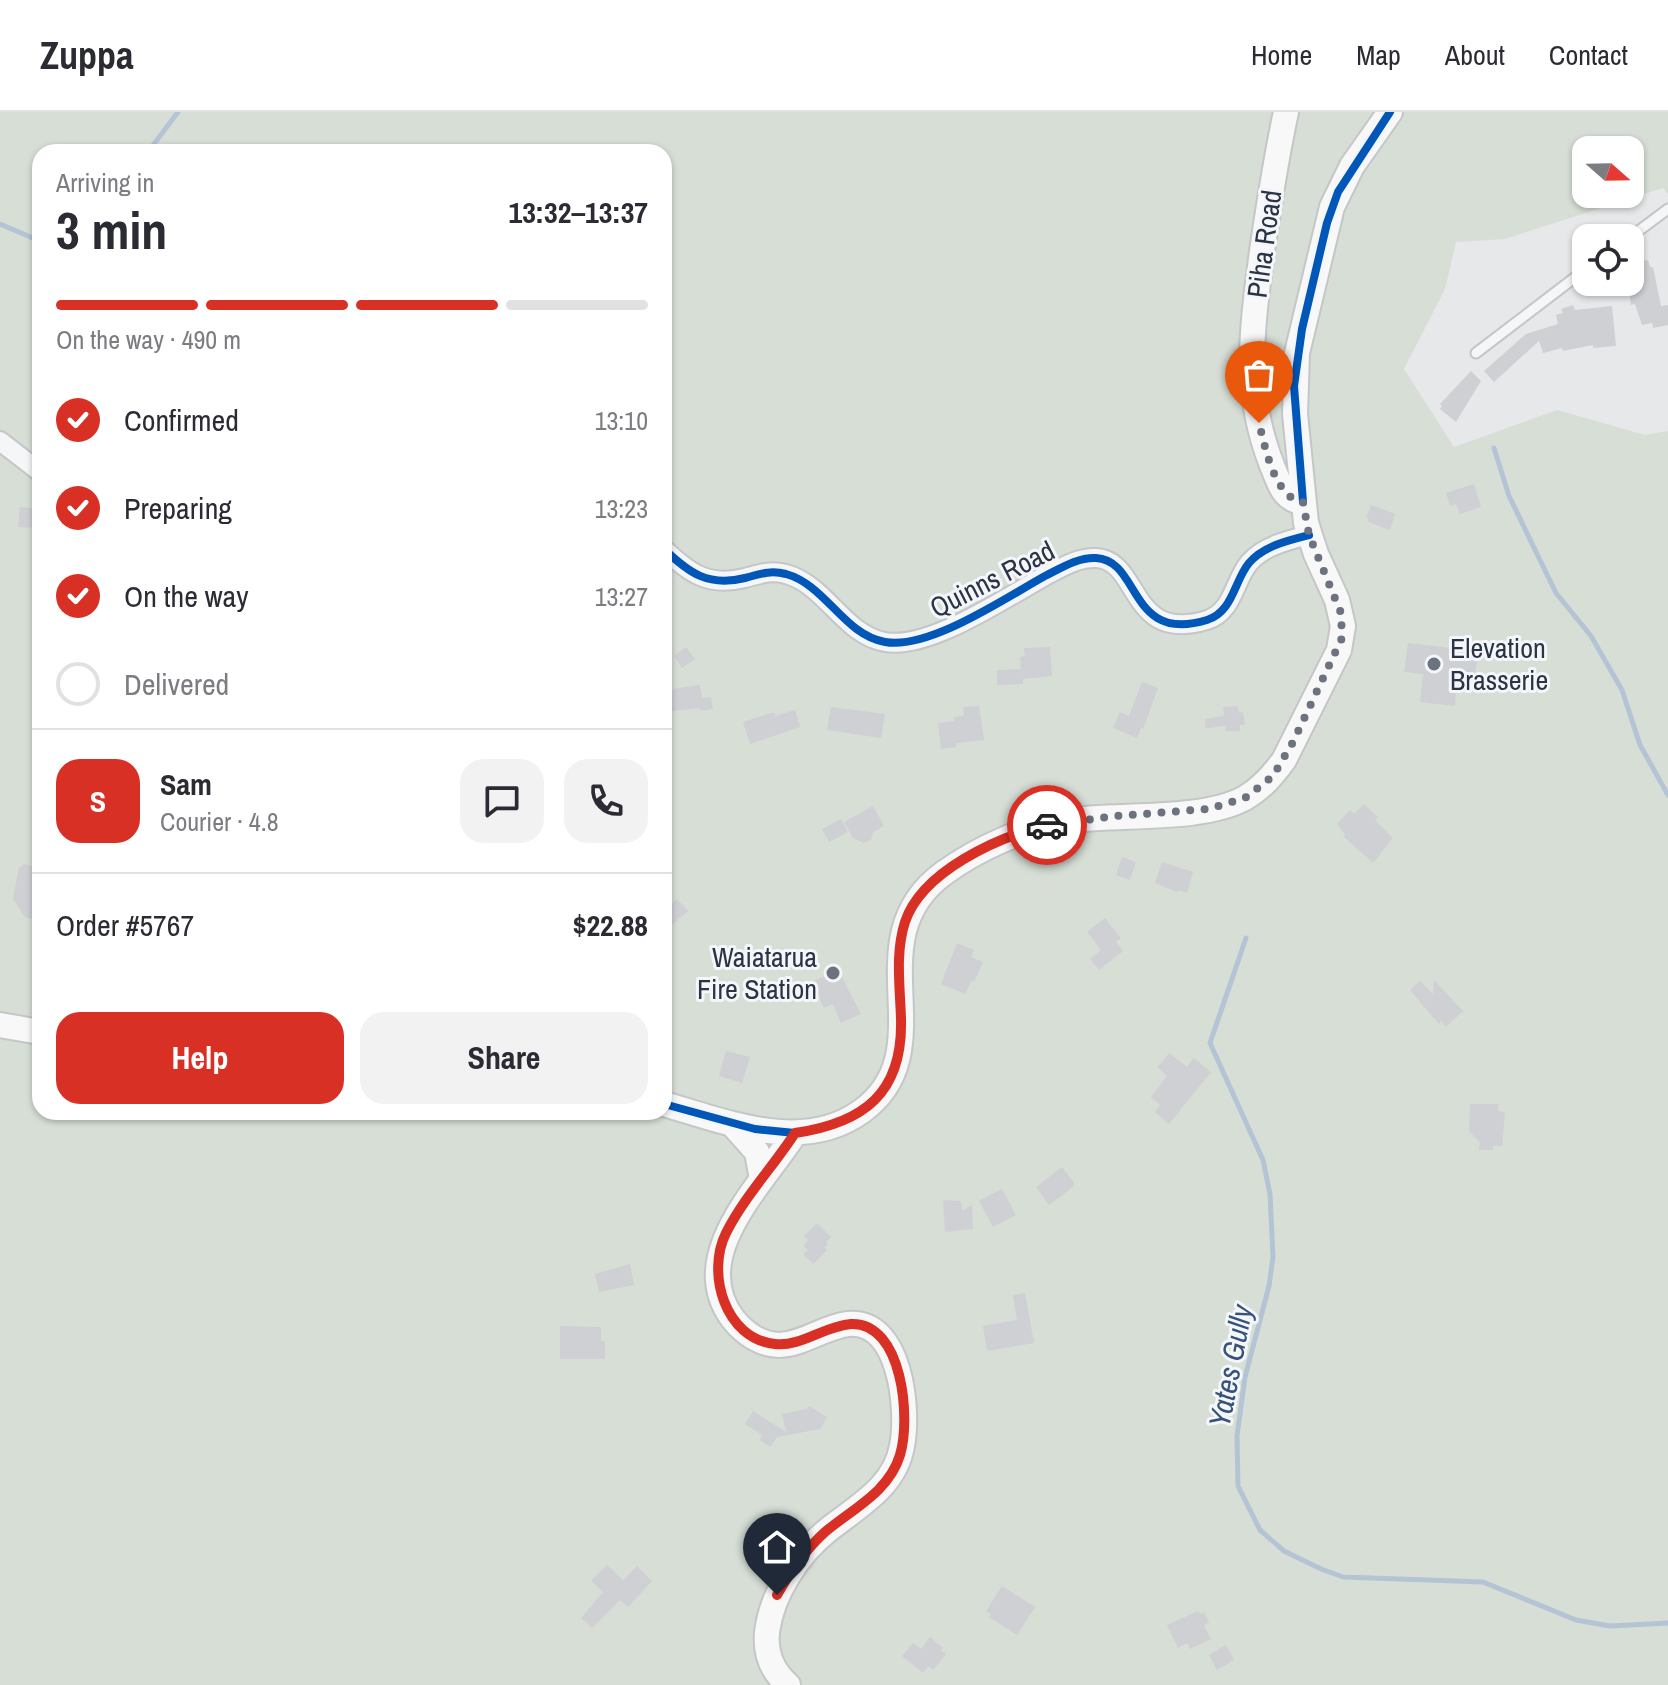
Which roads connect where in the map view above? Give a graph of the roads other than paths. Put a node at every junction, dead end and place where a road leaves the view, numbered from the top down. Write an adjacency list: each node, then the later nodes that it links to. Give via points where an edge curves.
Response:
1 (1286, 112): 9 (main road, Piha Road, via 1250,356 1253,399 1267,453 1284,494)
2 (1390, 112): 9 (main road, via 1338,192 1302,329 1294,386)
3 (1668, 209): 4 (lane)
4 (1644, 227)
5 (1572, 280): 6 (lane)
6 (1476, 353)
7 (0, 441): 8 (street)
8 (32, 466)
9 (1303, 502): 10 (main road)
10 (1309, 535): 11 (street, Quinns Road, via 1257,555 1222,610 1205,621 1178,624 1156,617 1122,572 1096,557 1068,564 911,643 883,642 859,631 797,578 772,571 707,580); 16 (main road, via 1337,600 1342,638 1273,776 1245,798 1208,809 1038,827 946,871 920,894 906,921 899,952 899,1056 888,1085 853,1118)
11 (672, 557)
12 (0, 1025): 13 (main road)
13 (32, 1031)
14 (672, 1106): 15 (main road)
15 (732, 1124): 16 (main road); 17 (main road, via 757,1152)
16 (795, 1133): 17 (main road)
17 (762, 1179): 18 (main road, via 720,1251 725,1308 755,1339 777,1345 844,1325 878,1332 896,1363 903,1428 900,1457 888,1480 814,1543 777,1595 766,1640 771,1665)
18 (788, 1685)

